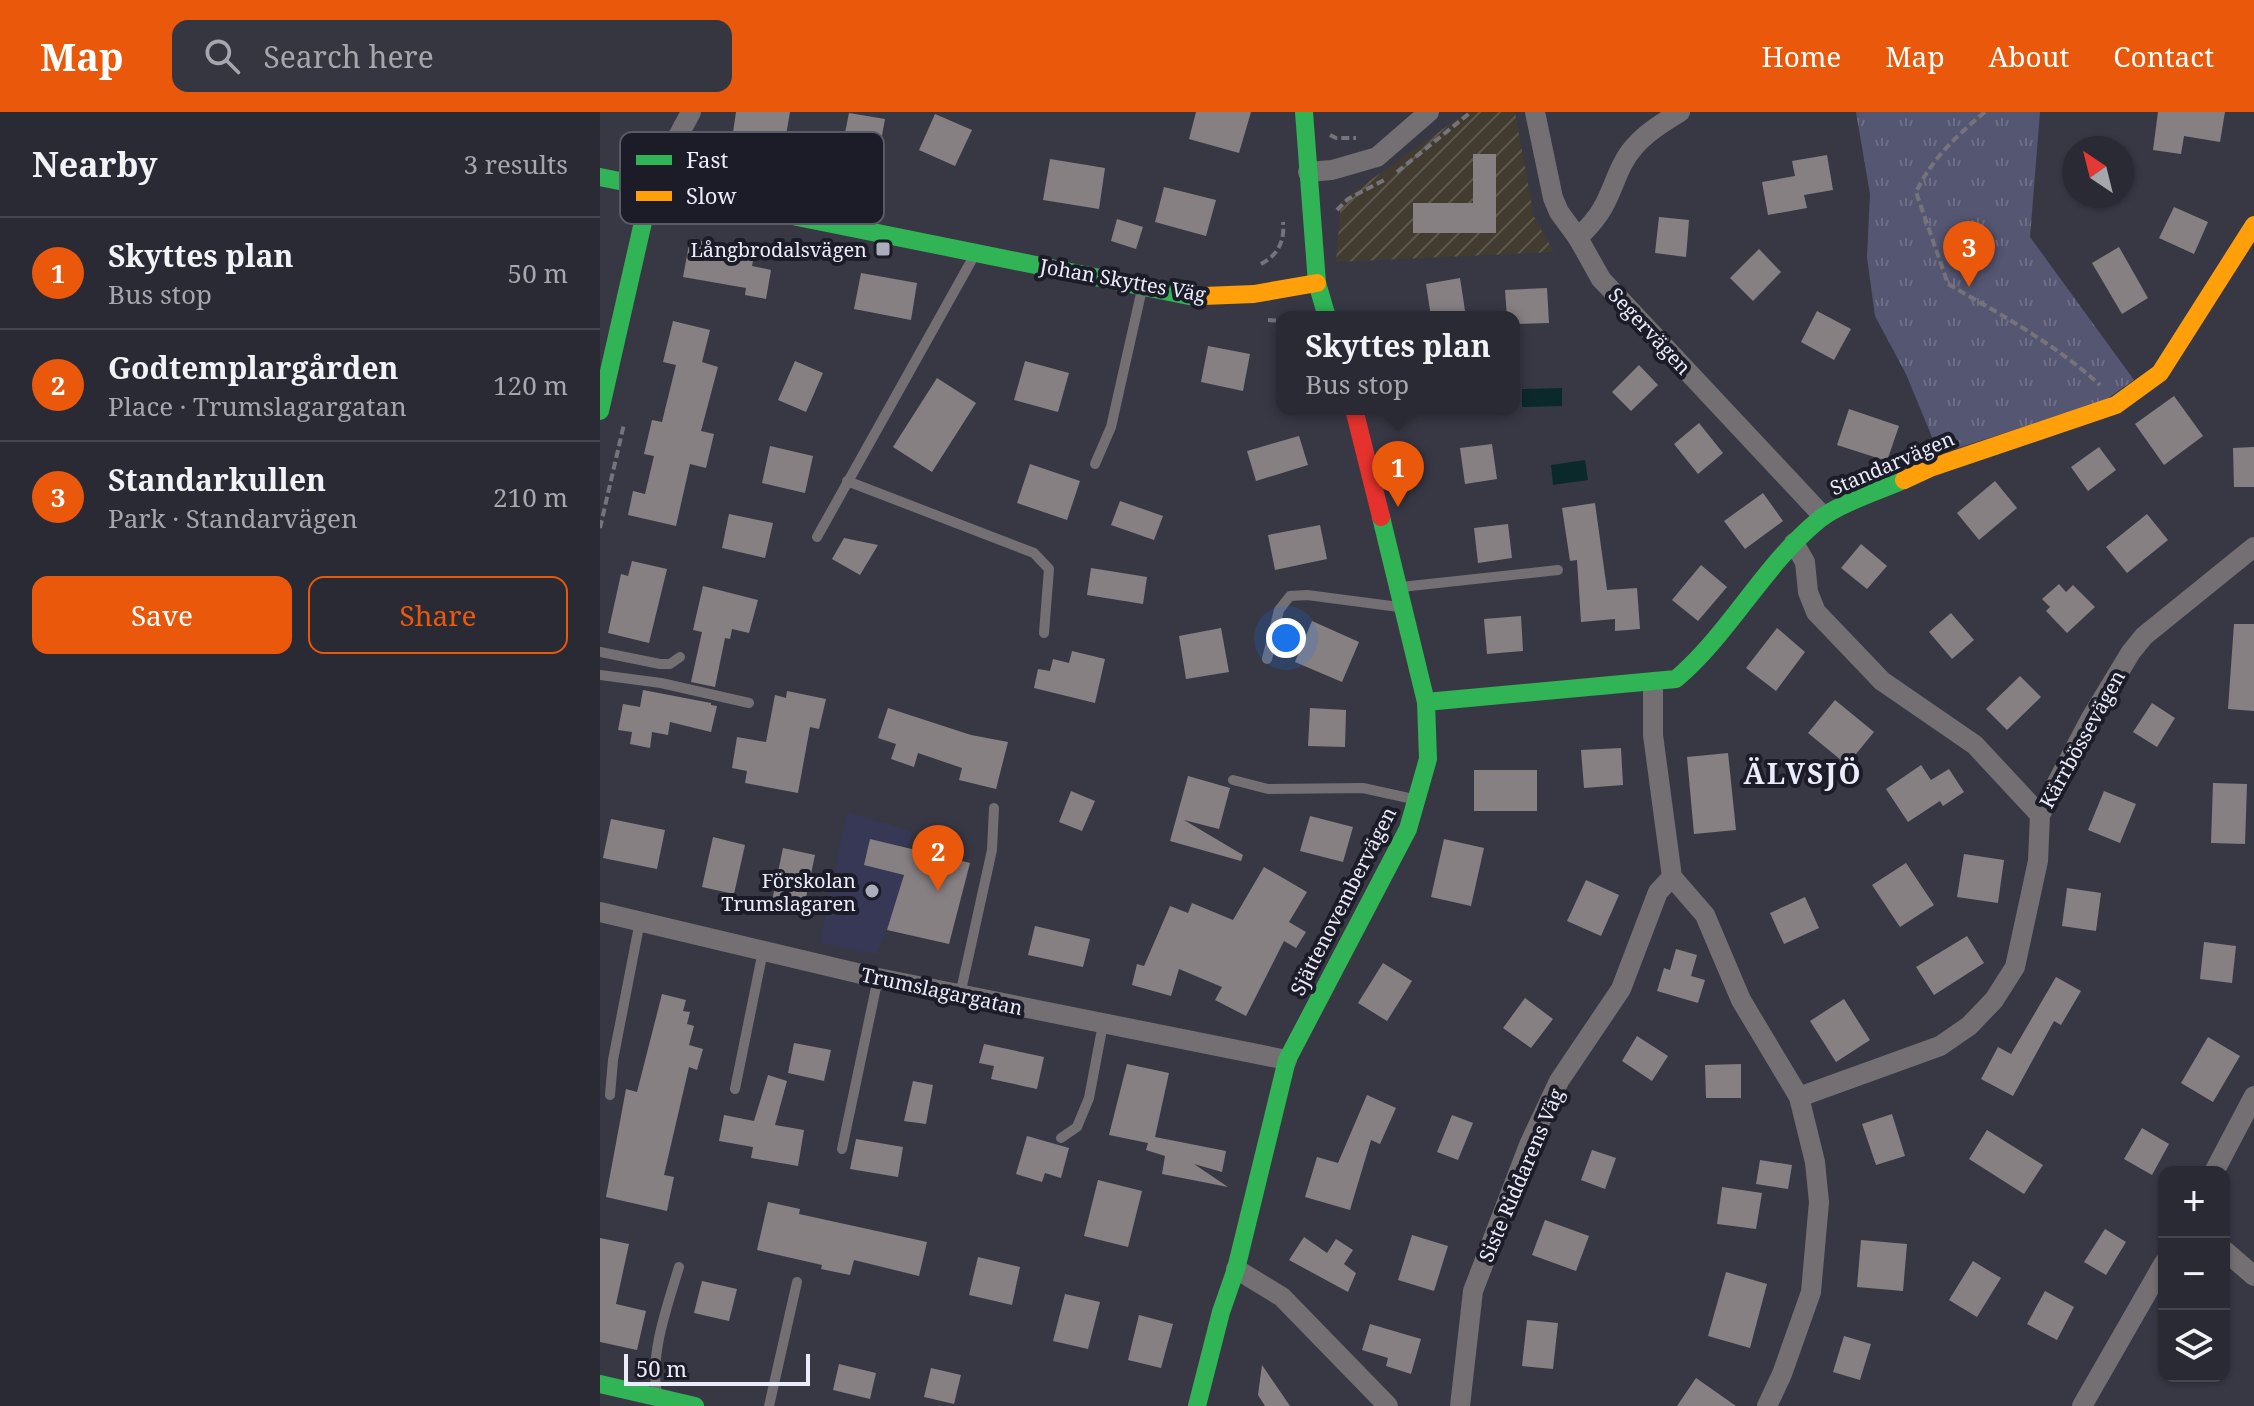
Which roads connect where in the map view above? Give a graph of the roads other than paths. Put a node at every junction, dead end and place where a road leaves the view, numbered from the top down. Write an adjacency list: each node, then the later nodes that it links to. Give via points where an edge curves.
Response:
1 (691, 112): 6 (street)
2 (1304, 112): 7 (street)
3 (1429, 112): 7 (street, via 1377,157)
4 (1535, 112): 13 (street, Segervägen, via 1553,198)
5 (1680, 112): 13 (street, via 1633,148 1604,207)
6 (680, 132)
7 (1308, 172): 15 (street)
8 (600, 177): 9 (street, Johan Skyttes Väg)
9 (620, 181)
10 (643, 224): 18 (street)
11 (833, 224): 14 (street, Johan Skyttes Väg)
12 (2254, 225): 22 (street, Standarvägen, via 2160,373 2119,403 1930,468)
13 (1578, 238): 22 (street, Segervägen, via 1601,279)
14 (976, 253): 16 (street, Johan Skyttes Väg); 21 (lane)
15 (1317, 283): 16 (street, Johan Skyttes Väg, via 1228,297); 17 (street)
16 (1142, 286): 20 (lane, via 1111,427)
17 (1325, 311)
18 (600, 411)
19 (1356, 415): 27 (street, Sjättenovembervägen)
20 (1095, 464)
21 (847, 481): 23 (lane); 29 (lane, via 1034,553 1049,569)
22 (1823, 516): 24 (street, Standarvägen)
23 (817, 537)
24 (1794, 543): 34 (street, Standarvägen, via 1697,661 1676,679); 40 (street, via 1805,562 1816,612 1882,681 1975,745)
25 (2254, 547): 40 (street, Kärrbössevägen, via 2131,652)
26 (1558, 570): 27 (lane)
27 (1399, 587): 28 (street, Sjättenovembervägen)
28 (1404, 608): 32 (lane, via 1290,596 1279,610); 35 (street, Sjättenovembervägen)
29 (1044, 633)
30 (600, 652): 31 (lane, via 660,664)
31 (680, 657)
32 (1267, 659)
33 (600, 675): 36 (lane)
34 (1653, 683): 35 (street, Standarvägen); 41 (street, via 1653,735)
35 (1426, 702): 38 (street, Sjättenovembervägen, via 1428,759)
36 (749, 703)
37 (1233, 780): 38 (lane, via 1268,789 1363,788)
38 (1416, 800): 48 (street, Sjättenovembervägen, via 1408,829)
39 (994, 808): 46 (lane, via 992,850)
40 (2040, 815): 52 (street, Kärrbössevägen, via 2038,861 2015,967 1994,1000 1940,1046)
41 (1672, 877): 52 (street, via 1705,915 1741,1000); 68 (street, Siste Riddarens Väg, via 1658,892 1621,989 1559,1081 1529,1145 1473,1291)
42 (600, 912): 43 (street, Trumslagargatan)
43 (640, 921): 44 (street, Trumslagargatan); 50 (lane)
44 (763, 951): 45 (street, Trumslagargatan); 49 (lane)
45 (878, 978): 46 (street, Trumslagargatan); 54 (lane)
46 (960, 995): 47 (street, Trumslagargatan)
47 (1103, 1024): 48 (street, Trumslagargatan); 53 (lane, via 1089,1098 1077,1127)
48 (1287, 1060): 58 (street, Sjättenovembervägen)
49 (735, 1089)
50 (610, 1095)
51 (2254, 1096): 55 (street)
52 (1799, 1097): 69 (street, via 1819,1202 1811,1292)
53 (1061, 1138)
54 (842, 1149)
55 (2217, 1166)
56 (2230, 1255): 60 (street)
57 (679, 1267): 63 (lane, via 661,1335 654,1379)
58 (1236, 1269): 66 (street, Sjättenovembervägen); 67 (street, via 1282,1297)
59 (2158, 1273): 70 (street)
60 (2254, 1276)
61 (797, 1282): 65 (lane)
62 (600, 1384): 63 (street)
63 (658, 1398): 64 (street)
64 (695, 1406)
65 (769, 1406)
66 (1197, 1406)
67 (1388, 1406)
68 (1460, 1406)
69 (1767, 1406)
70 (2082, 1406)

